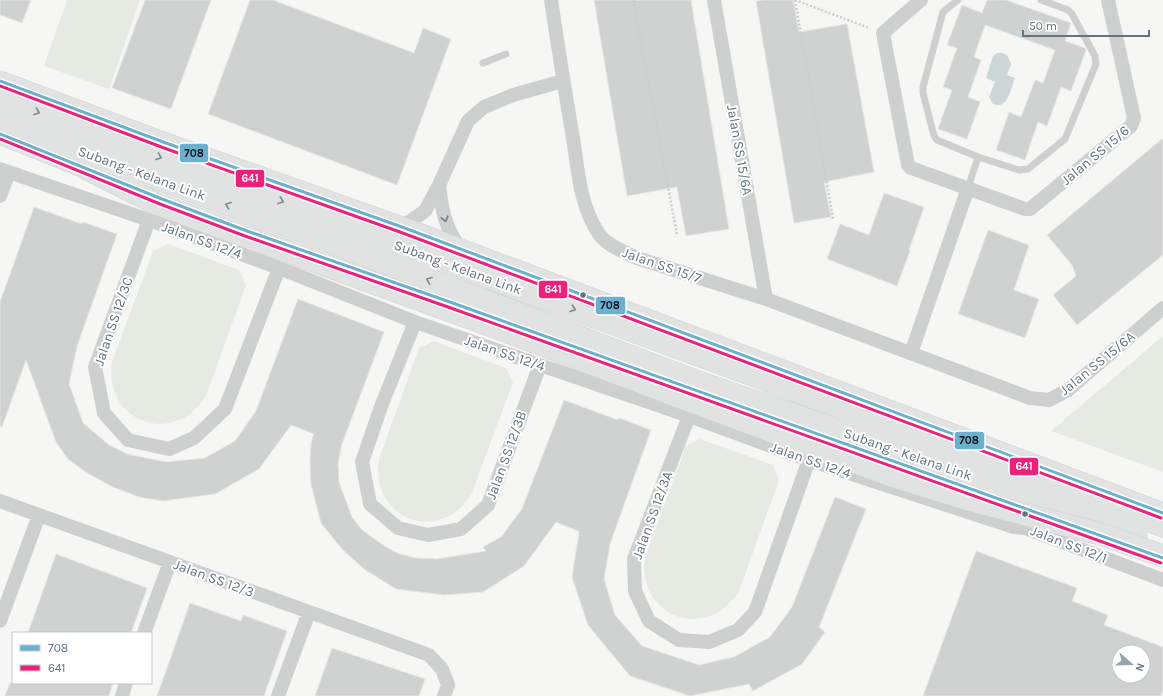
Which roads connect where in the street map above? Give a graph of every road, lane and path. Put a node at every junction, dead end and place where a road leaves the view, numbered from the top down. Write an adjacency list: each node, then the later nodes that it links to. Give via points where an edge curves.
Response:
1 (551, 0): 12 (street, Jalan SS 15/7)
2 (634, 0): 26 (path)
3 (714, 0): 29 (street, Jalan SS 15/6A)
4 (795, 0): 9 (path); 23 (path)
5 (921, 0): 9 (street)
6 (958, 0): 17 (lane, via 944,12 923,93 934,136)
7 (1041, 0): 17 (lane, via 1072,14 1095,56 1096,64 1064,139 1028,169 1019,170)
8 (1108, 0): 21 (street, Jalan SS 15/6, via 1134,118 1131,126 1030,209)
9 (883, 33): 21 (street, Jalan SS 15/6, via 908,166)
10 (506, 54): 11 (lane)
11 (483, 63)
12 (563, 80): 20 (street, via 484,107 468,121); 29 (street, Jalan SS 15/7, via 583,198 590,219 600,236 637,258)
13 (0, 81): 25 (main road)
14 (0, 98): 43 (main road, Subang - Kelana Link, one-way to 43)
15 (0, 121): 45 (main road, Subang - Kelana Link, one-way to 15, via 1052,504 690,378 328,241)
16 (0, 134): 18 (main road)
17 (978, 157): 21 (lane)
18 (87, 169): 35 (main road, via 240,228); 46 (main road, bridge, via 157,204 448,309 890,475 967,499 1097,533)
19 (4, 171): 22 (street); 24 (street, Jalan SS 12/4)
20 (440, 185): 25 (street, via 425,211); 27 (street, one-way to 27, via 445,223)
21 (968, 188): 32 (street)
22 (0, 196)
23 (833, 219)
24 (149, 220): 28 (street, Jalan SS 12/4); 28 (street, Jalan SS 12/3C, via 95,367 104,413 128,440 169,449 194,438 225,409)
25 (402, 227): 27 (main road)
26 (677, 235)
27 (461, 249): 39 (main road)
28 (279, 268): 31 (street, Jalan SS 12/4)
29 (766, 299): 32 (street, Jalan SS 15/7)
30 (1163, 308): 32 (street, Jalan SS 15/6A, via 1068,390 1049,400 1030,398)
31 (415, 322): 33 (street, Jalan SS 12/4); 33 (street, Jalan SS 12/3B, via 362,462 370,504 398,528 428,535 461,529 488,505)
32 (911, 353)
33 (540, 365): 34 (street, Jalan SS 12/4)
34 (689, 416): 36 (street, Jalan SS 12/4); 37 (street, Jalan SS 12/3A, via 634,559 635,591 650,621 679,640 709,642 738,630 755,612)
35 (787, 423): 36 (street); 46 (main road)
36 (778, 449): 37 (street, Jalan SS 12/4)
37 (809, 460): 44 (street, Jalan SS 12/4)
38 (0, 501): 41 (street, Jalan SS 12/3)
39 (1136, 502): 40 (main road); 42 (main road)
40 (1163, 513)
41 (39, 515): 47 (street, Jalan SS 12/3); 51 (street)
42 (1163, 519)
43 (1163, 526)
44 (1014, 527): 48 (street, Jalan SS 12/1, via 1025,528); 49 (street, Jalan SS 12/1, via 1022,535)
45 (1163, 546)
46 (1163, 557)
47 (170, 562): 50 (street, Jalan SS 12/3); 52 (street)
48 (1163, 580)
49 (1163, 589)
50 (309, 612): 55 (street); 56 (street, Jalan SS 12/3, via 429,655 442,669 448,685)
51 (0, 621)
52 (144, 632)
53 (126, 684): 54 (street)
54 (122, 696)
55 (278, 696)
56 (444, 696)

